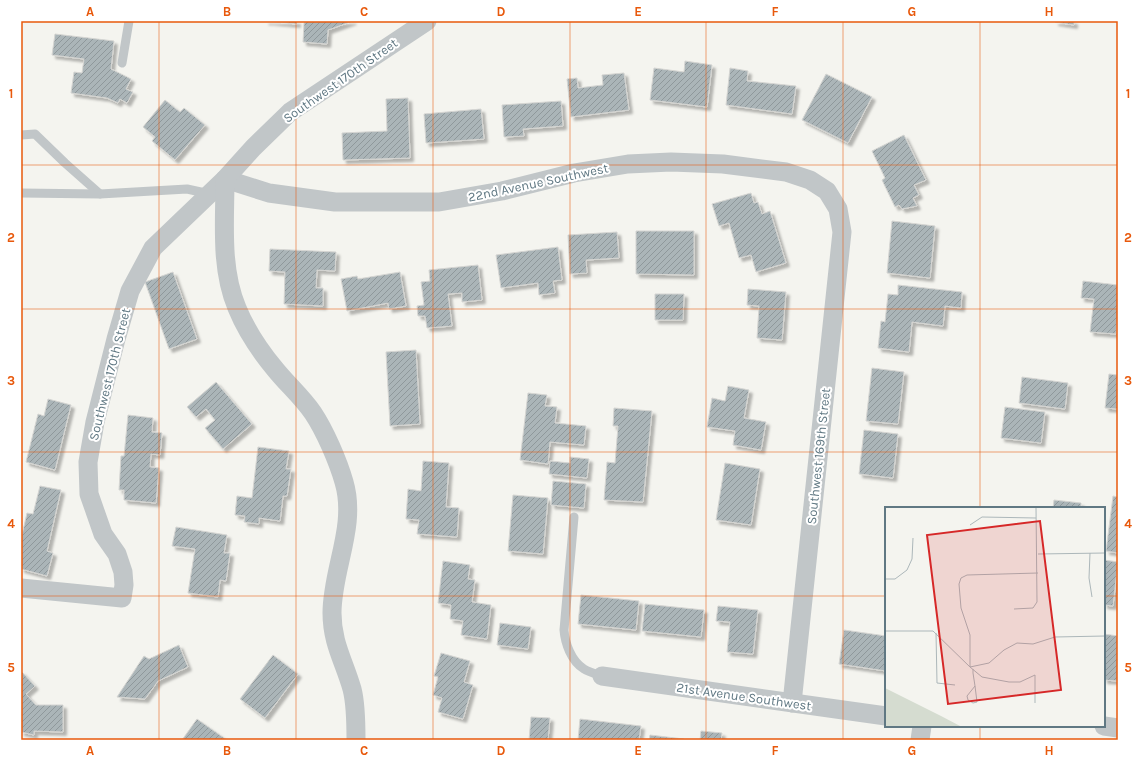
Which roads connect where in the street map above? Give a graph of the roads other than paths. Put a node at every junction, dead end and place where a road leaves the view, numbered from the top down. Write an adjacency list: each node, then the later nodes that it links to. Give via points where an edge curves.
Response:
1 (129, 21): 3 (lane)
2 (426, 21): 5 (street, Southwest 170th Street, via 290,112)
3 (122, 63)
4 (21, 135): 7 (lane, via 35,134)
5 (225, 179): 8 (street, Southwest 170th Street); 9 (street, 22nd Avenue Southwest, via 269,193 335,202 438,202 628,164 723,164 786,172 810,180 826,191); 18 (street, via 228,278 236,307 250,335 313,413 333,451 345,482 347,532 337,574 332,612 334,638 352,690)
6 (21, 192): 7 (lane)
7 (100, 194): 8 (lane, via 187,189)
8 (210, 194): 11 (street, Southwest 170th Street, via 153,248 130,290 95,422 88,462 89,494 103,534 117,554 123,572 122,598)
9 (838, 209): 13 (street, Southwest 169th Street, via 842,232)
10 (574, 517): 12 (lane, via 565,640 583,669)
11 (21, 588)
12 (602, 676): 13 (street, 21st Avenue Southwest)
13 (792, 703): 14 (street, 21st Avenue Southwest)
14 (885, 716)
15 (1105, 726): 17 (street)
16 (922, 727): 19 (street)
17 (1118, 728)
18 (356, 740)
19 (920, 740)

